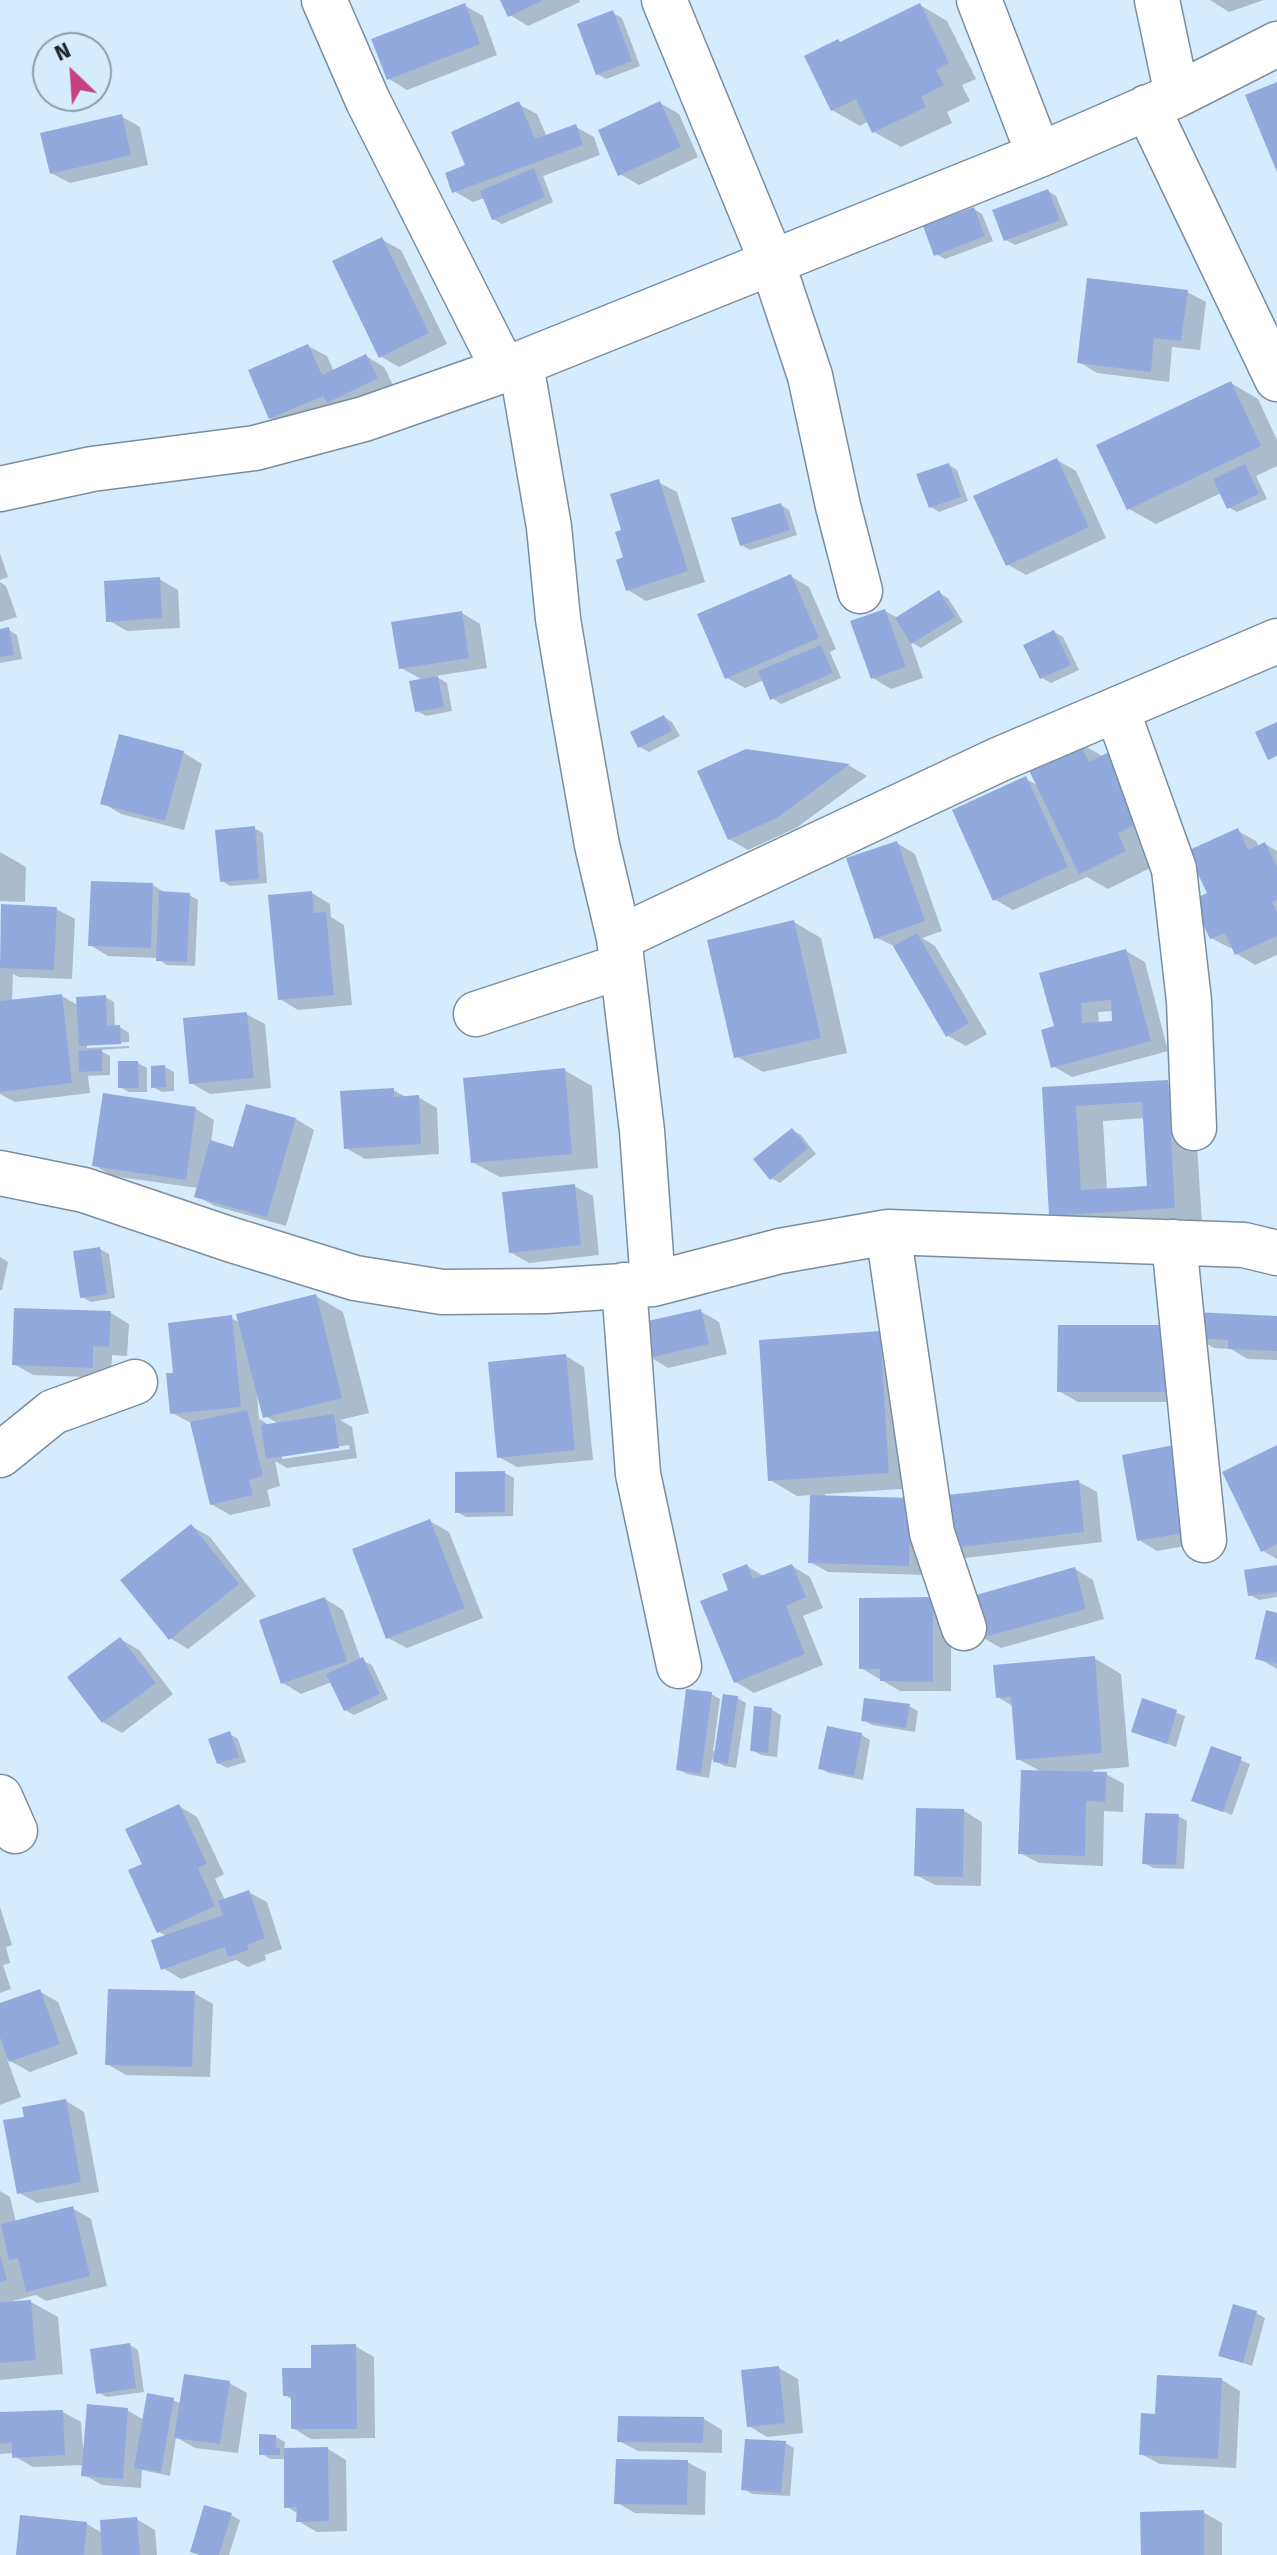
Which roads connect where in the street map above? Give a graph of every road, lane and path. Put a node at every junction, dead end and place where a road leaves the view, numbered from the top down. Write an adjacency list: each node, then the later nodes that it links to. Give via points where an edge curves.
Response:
1 (324, 0): 9 (street, via 368,101)
2 (664, 0): 8 (street)
3 (979, 0): 7 (street)
4 (1157, 0): 6 (street)
5 (1277, 44): 6 (street)
6 (1162, 101): 7 (street); 10 (street)
7 (1039, 155): 8 (street)
8 (772, 262): 9 (street); 12 (street, via 810,376)
9 (512, 367): 11 (street, via 364,419 255,448 92,469); 15 (street, via 545,498 558,619)
10 (1277, 379)
11 (0, 489)
12 (860, 591)
13 (1277, 641): 14 (street)
14 (1117, 710): 15 (street, via 1000,759); 17 (street, via 1174,869 1189,1001)
15 (620, 952): 16 (street); 22 (street, via 642,1131)
16 (476, 1014)
17 (1194, 1128)
18 (0, 1173): 22 (street, via 84,1190 355,1278 442,1292)
19 (888, 1232): 20 (street); 22 (street); 26 (street, via 932,1533)
20 (1174, 1242): 21 (street, via 1244,1245); 25 (street)
21 (1277, 1253)
22 (638, 1284): 27 (street, via 638,1474)
23 (135, 1382): 24 (street, via 53,1412)
24 (0, 1455)
25 (1204, 1540)
26 (964, 1628)
27 (679, 1666)

